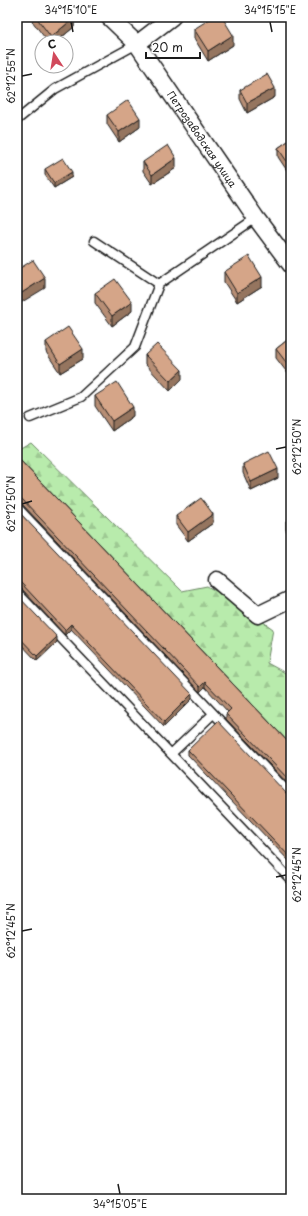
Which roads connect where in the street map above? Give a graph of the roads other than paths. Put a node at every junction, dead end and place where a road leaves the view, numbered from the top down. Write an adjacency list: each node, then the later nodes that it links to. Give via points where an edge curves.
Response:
1 (109, 17): 3 (street, Петрозаводская улица)
2 (172, 17): 3 (street)
3 (137, 44): 4 (lane, via 55,90); 5 (street, Петрозаводская улица)
4 (17, 120)
5 (256, 218): 7 (street, Петрозаводская улица); 8 (lane)
6 (94, 241): 8 (lane)
7 (291, 265)
8 (159, 284): 9 (lane, via 135,347 80,397)
9 (30, 418)
10 (17, 507): 14 (lane)
11 (217, 580): 13 (street, via 258,615)
12 (17, 592): 15 (lane)
13 (291, 599)
14 (214, 714): 15 (lane); 16 (lane)
15 (171, 754): 17 (lane)
16 (291, 795)
17 (291, 880)

